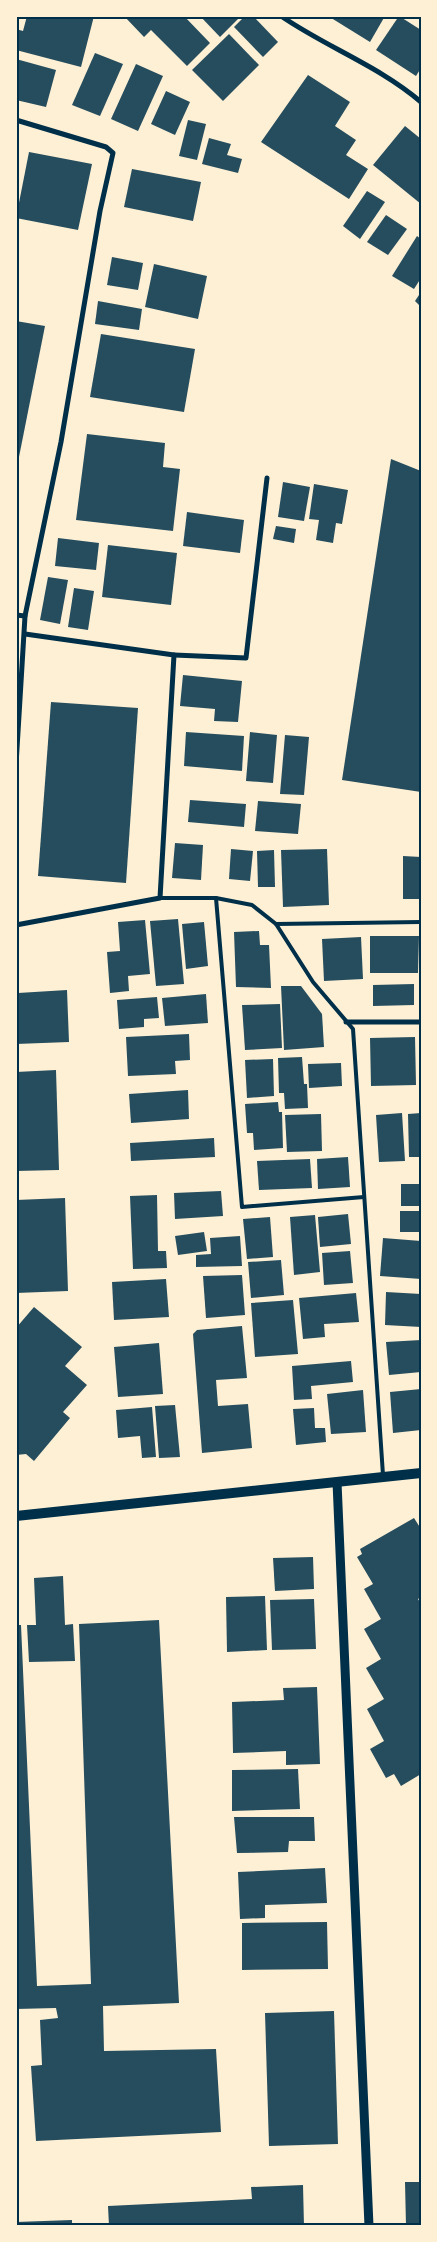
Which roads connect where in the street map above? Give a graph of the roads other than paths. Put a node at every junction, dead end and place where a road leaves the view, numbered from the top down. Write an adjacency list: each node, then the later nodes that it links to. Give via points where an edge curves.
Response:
1 (281, 16): 2 (street, via 405,88)
2 (421, 102)
3 (16, 120): 6 (street, via 106,147 114,153 100,211 61,442)
4 (267, 478): 8 (street, via 246,658)
5 (16, 615): 6 (street)
6 (26, 616): 7 (street)
7 (25, 634): 8 (street); 9 (street)
8 (174, 655): 10 (street)
9 (16, 765)
10 (160, 898): 11 (lane); 14 (street)
11 (216, 898): 13 (lane, via 252,905); 17 (lane, via 242,1206)
12 (421, 922): 13 (lane)
13 (276, 924): 15 (lane, via 313,982)
14 (16, 925)
15 (346, 1022): 16 (street); 17 (lane, via 353,1030)
16 (421, 1022)
17 (364, 1197): 19 (lane)
18 (421, 1473): 19 (main road)
19 (383, 1477): 20 (main road)
20 (337, 1482): 21 (main road); 22 (street)
21 (16, 1516)
22 (369, 2226)

